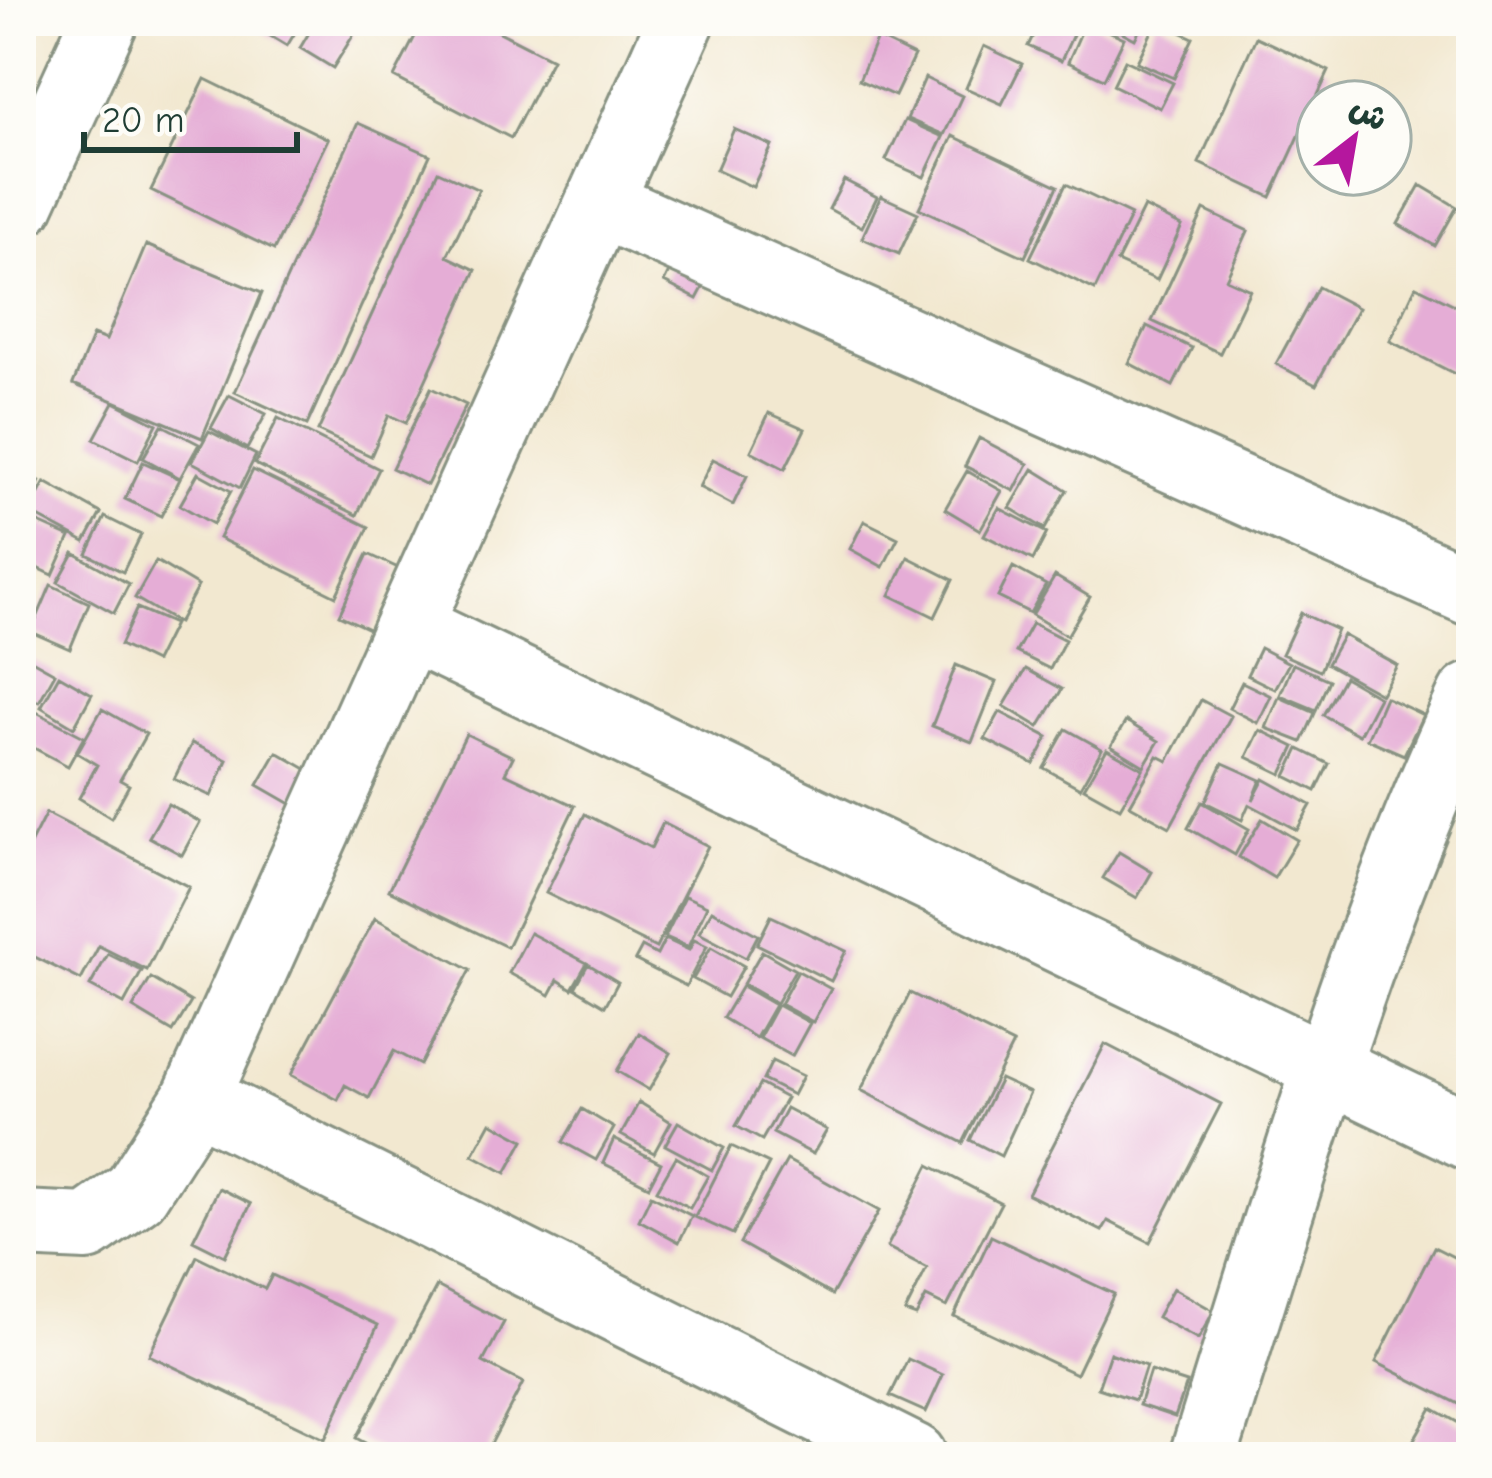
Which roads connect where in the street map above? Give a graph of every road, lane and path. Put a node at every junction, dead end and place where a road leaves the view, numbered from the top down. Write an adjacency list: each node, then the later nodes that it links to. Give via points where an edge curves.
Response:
1 (104, 21): 3 (street)
2 (681, 21): 4 (street)
3 (21, 203)
4 (599, 203): 5 (street); 6 (street)
5 (1471, 592)
6 (409, 627): 8 (street); 9 (street)
7 (1471, 696): 8 (street, via 1423,799)
8 (1327, 1066): 10 (street); 13 (street)
9 (196, 1098): 11 (street, via 136,1192 87,1227); 12 (street)
10 (1471, 1137)
11 (21, 1224)
12 (913, 1457)
13 (1203, 1457)

